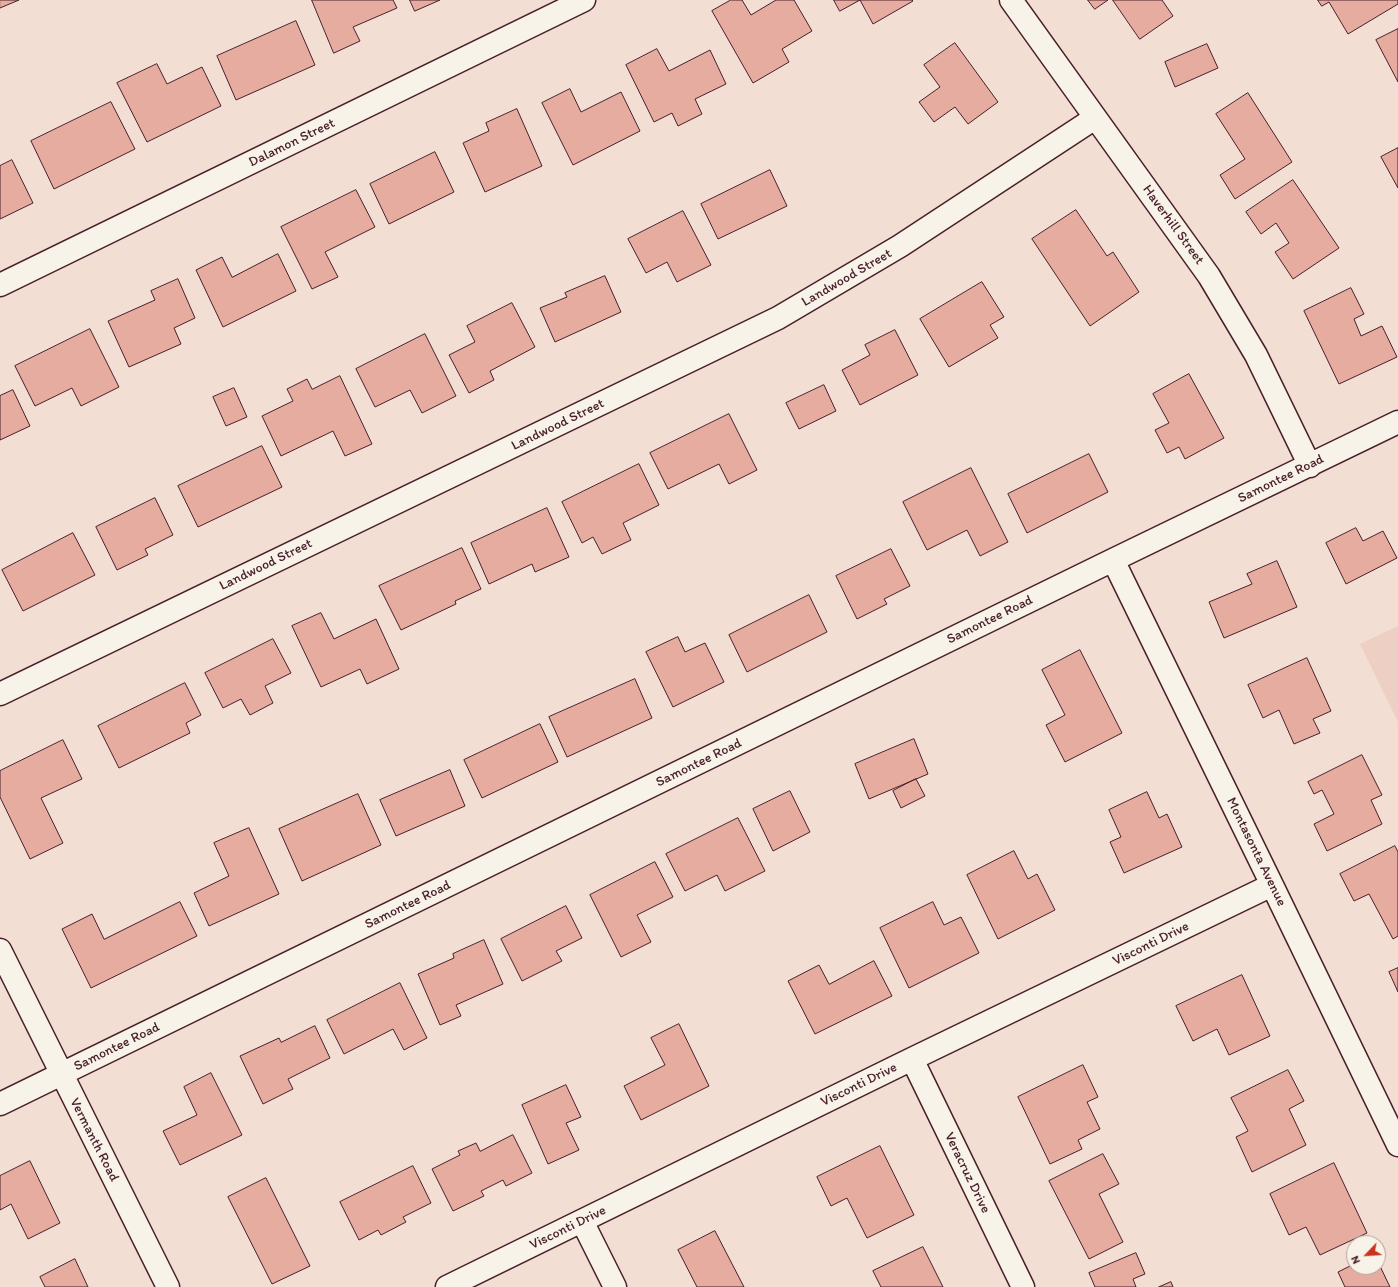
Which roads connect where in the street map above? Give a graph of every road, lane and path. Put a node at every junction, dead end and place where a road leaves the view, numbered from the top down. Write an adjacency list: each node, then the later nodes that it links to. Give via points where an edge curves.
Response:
1 (584, 0): 4 (street, Dalamon Street)
2 (1011, 0): 3 (street, Haverhill Street)
3 (1095, 118): 6 (street, Haverhill Street, via 1210,276 1256,355); 8 (street, Landwood Street, via 900,246 778,318)
4 (0, 285)
5 (1398, 422): 6 (street, Samontee Road)
6 (1310, 466): 7 (street, Samontee Road)
7 (1113, 560): 9 (street, Montasonta Avenue); 12 (street, Samontee Road)
8 (0, 694)
9 (1272, 885): 11 (street, Visconti Drive); 14 (street, Montasonta Avenue)
10 (0, 950): 12 (street, Vermanth Road)
11 (912, 1059): 15 (street, Visconti Drive); 19 (street, Veracruz Drive)
12 (62, 1074): 13 (street, Samontee Road); 16 (street, Vermanth Road)
13 (0, 1104)
14 (1398, 1145)
15 (582, 1221): 17 (street, Visconti Drive); 18 (street)
16 (168, 1287)
17 (447, 1287)
18 (615, 1287)
19 (1023, 1287)

